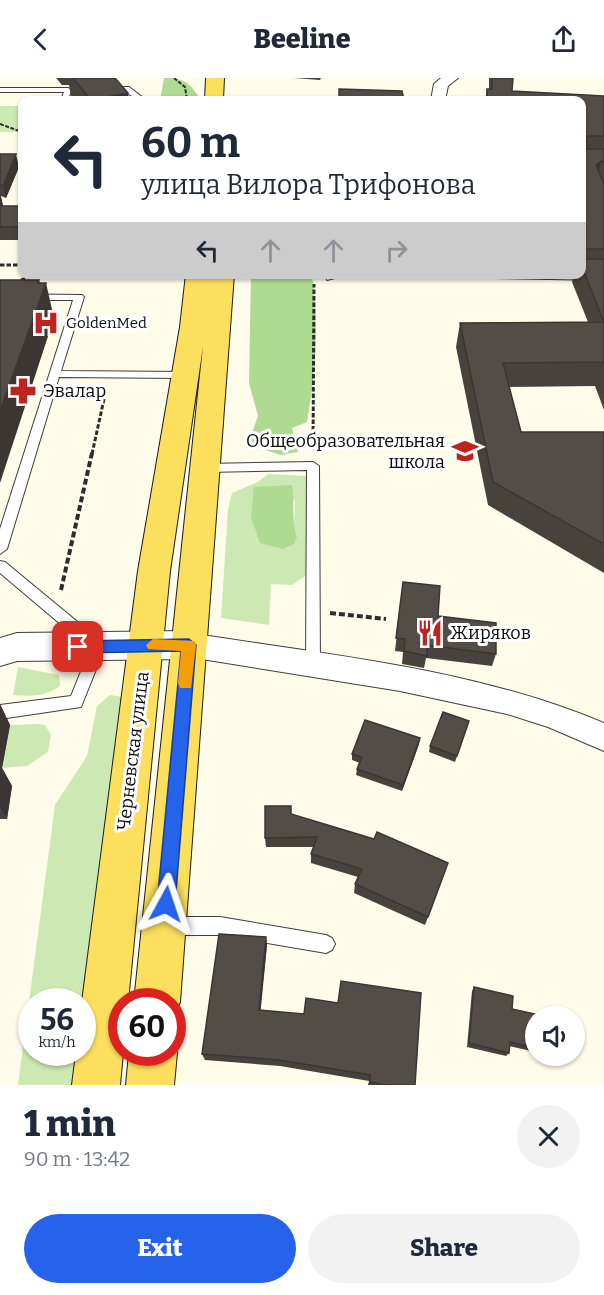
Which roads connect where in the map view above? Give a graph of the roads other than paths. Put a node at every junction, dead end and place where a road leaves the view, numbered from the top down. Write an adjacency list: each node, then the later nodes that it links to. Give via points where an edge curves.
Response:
1 (215, 78): 9 (main road)
2 (451, 78): 10 (street, via 441,84)
3 (80, 89): 6 (lane)
4 (91, 89): 8 (lane, via 126,89)
5 (0, 90): 6 (lane)
6 (68, 90): 7 (lane)
7 (65, 96)
8 (136, 96)
9 (214, 96)
10 (439, 96)
11 (0, 99): 12 (lane)
12 (18, 99)
13 (586, 277): 14 (lane)
14 (604, 277)
15 (197, 279): 19 (main road, Черневская улица)
16 (222, 279): 20 (main road)
17 (0, 297): 18 (lane, via 79,297)
18 (55, 374): 19 (lane); 21 (lane)
19 (185, 375): 23 (main road, Черневская улица)
20 (206, 468): 24 (main road); 27 (lane, via 313,466)
21 (0, 549)
22 (0, 566): 25 (lane)
23 (146, 645): 24 (street); 25 (street); 34 (main road, Черневская улица)
24 (189, 645): 27 (street); 30 (main road)
25 (98, 647): 26 (street, via 17,647); 28 (lane, via 76,702)
26 (0, 652)
27 (313, 666): 29 (street, via 507,701)
28 (0, 712)
29 (604, 737)
30 (164, 926): 31 (lane, via 220,926); 32 (main road)
31 (326, 944)
32 (158, 988)
33 (152, 1066): 35 (main road)
34 (96, 1085)
35 (150, 1085)

